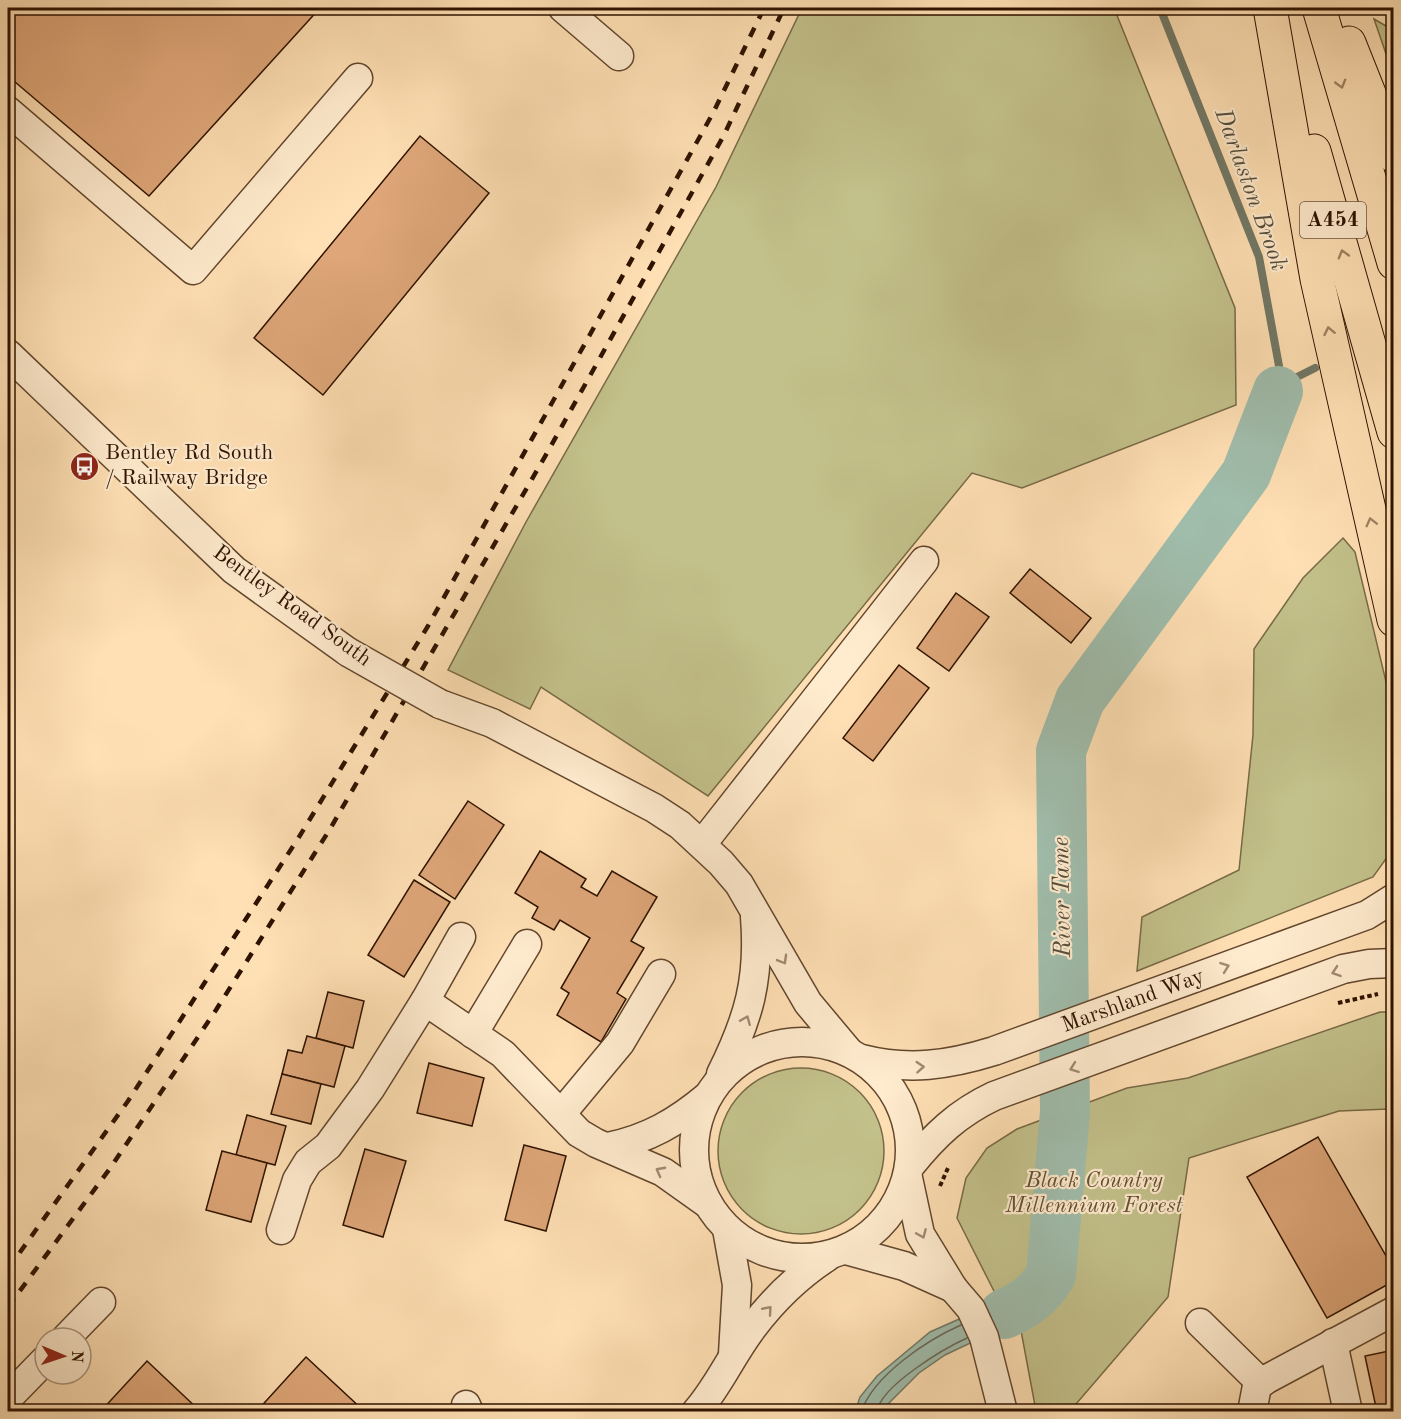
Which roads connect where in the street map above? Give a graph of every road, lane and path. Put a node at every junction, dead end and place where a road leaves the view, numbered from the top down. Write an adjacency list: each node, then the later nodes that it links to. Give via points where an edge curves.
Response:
1 (563, 8): 5 (street)
2 (1272, 8): 11 (highway, A454, one-way to 2); 13 (highway, one-way to 2, via 1317,279)
3 (1319, 8): 9 (highway, A454, one-way to 9)
4 (1335, 8): 8 (highway)
5 (619, 56)
6 (358, 78): 7 (street, via 193,270)
7 (8, 111)
8 (1394, 156)
9 (1394, 263)
10 (8, 354): 14 (street, Bentley Road South, bridge, via 234,570 348,652 441,704 492,723 654,808)
11 (1394, 432)
12 (924, 561): 14 (street)
13 (1394, 620)
14 (702, 844): 16 (street, Bentley Road South, via 739,884)
15 (1394, 898): 23 (street, Marshland Way, one-way to 15, via 910,1067 938,1065 1022,1042 1367,915)
16 (754, 910): 23 (street, Bentley Road South, one-way to 23, via 808,1003); 24 (street, Bentley Road South, one-way to 16, via 749,1010 756,981)
17 (461, 937): 21 (street)
18 (527, 944): 22 (street)
19 (1394, 963): 28 (street, Marshland Way, one-way to 28, via 1343,969 994,1096 942,1128)
20 (661, 974): 25 (street, via 620,1043)
21 (425, 1001): 22 (street); 32 (street, via 370,1089 328,1146 308,1162 297,1180)
22 (473, 1034): 25 (street, via 518,1067)
23 (856, 1056): 24 (street, Marshland Way, via 821,1043 787,1043 763,1049 726,1073); 28 (street, Bentley Road South, via 883,1077 900,1102 909,1128)
24 (710, 1094): 26 (street, via 664,1129); 30 (street, Bentley Road South, via 695,1133 694,1159)
25 (561, 1114): 26 (street, via 579,1132)
26 (608, 1147): 30 (street, one-way to 26, via 663,1172)
27 (950, 1162): 29 (path)
28 (909, 1172): 33 (street, via 894,1209 873,1233); 34 (street, Bentley Road South, one-way to 34, via 920,1234)
29 (938, 1195)
30 (708, 1204): 31 (street)
31 (728, 1229): 33 (street, via 754,1248 771,1254 797,1259); 40 (street, via 737,1285)
32 (281, 1230)
33 (837, 1253): 34 (street, via 904,1266); 40 (street, one-way to 33, via 789,1286 804,1272)
34 (956, 1292): 45 (street, Bentley Road South, via 978,1323)
35 (101, 1302): 38 (street)
36 (1394, 1311): 39 (street)
37 (1200, 1323): 42 (street)
38 (78, 1326)
39 (1333, 1343): 42 (street); 47 (street)
40 (733, 1357): 44 (street)
41 (33, 1372): 43 (street)
42 (1261, 1383): 46 (street)
43 (8, 1398)
44 (696, 1412)
45 (1003, 1412)
46 (1251, 1412)
47 (1348, 1412)

